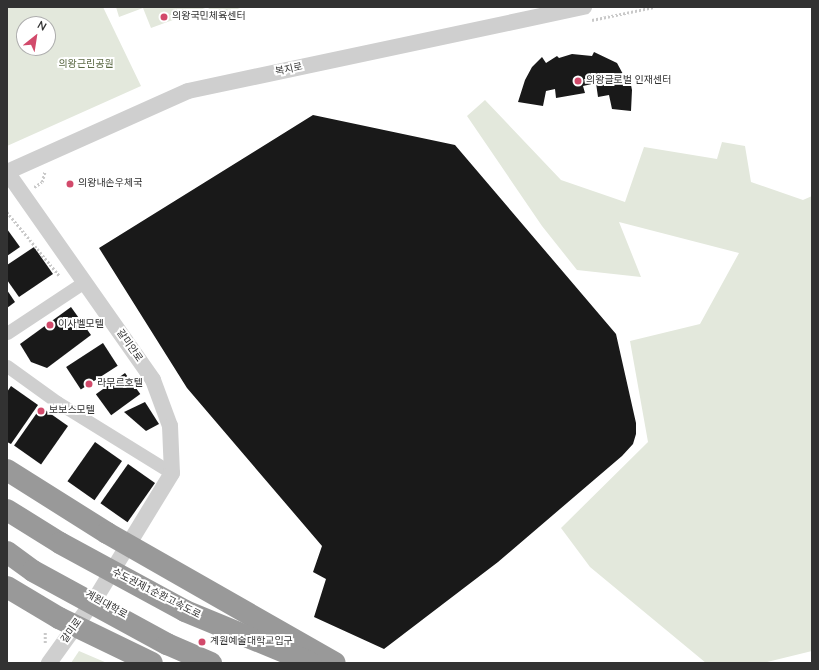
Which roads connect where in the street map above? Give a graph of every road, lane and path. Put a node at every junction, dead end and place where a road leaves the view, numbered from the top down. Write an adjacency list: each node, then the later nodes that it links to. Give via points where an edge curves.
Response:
1 (654, 7): 2 (path)
2 (584, 14): 4 (street, 복지로, via 188,91)
3 (46, 168): 5 (path)
4 (7, 172): 7 (street, 갈미안로)
5 (42, 182)
6 (7, 212): 7 (path)
7 (78, 286): 8 (street); 11 (street, 갈미안로, via 153,380 170,426)
8 (7, 333)
9 (7, 366): 11 (street, via 57,402)
10 (7, 470): 22 (highway, via 106,533)
11 (172, 473): 16 (street)
12 (7, 510): 21 (highway, 수도권제1순환고속도로, via 60,543 185,611)
13 (7, 546): 16 (street, 계원대학로, via 30,563)
14 (7, 552): 20 (highway, via 33,571 167,644)
15 (7, 587): 18 (highway, via 59,618)
16 (95, 599): 17 (street, 갈미로); 19 (street, 계원대학로)
17 (48, 663)
18 (152, 663)
19 (206, 663)
20 (211, 663)
21 (312, 663)
22 (335, 663)

